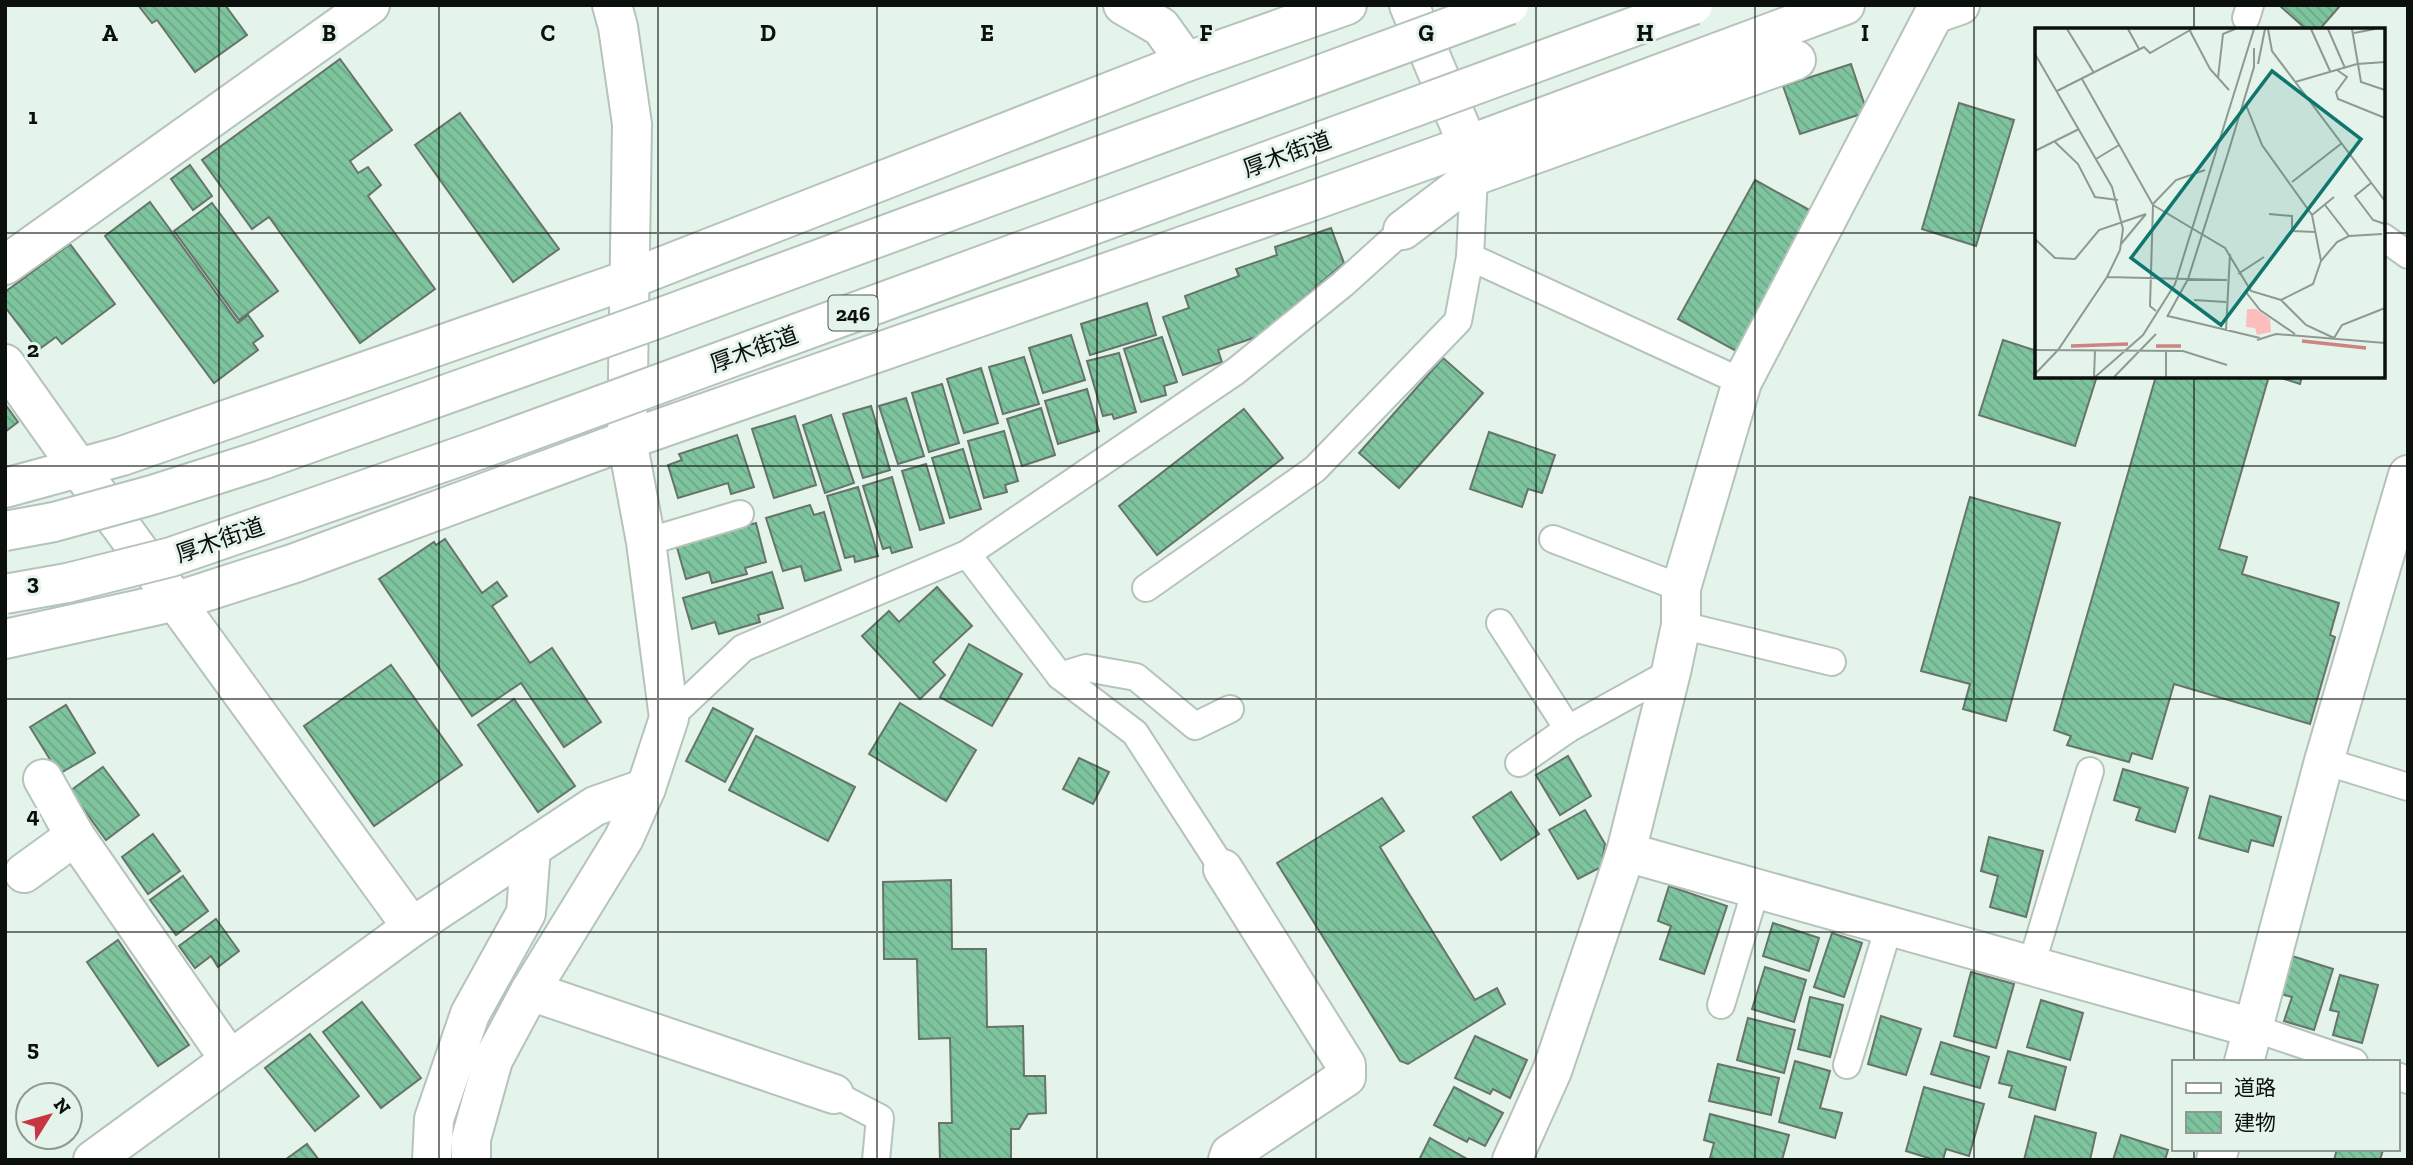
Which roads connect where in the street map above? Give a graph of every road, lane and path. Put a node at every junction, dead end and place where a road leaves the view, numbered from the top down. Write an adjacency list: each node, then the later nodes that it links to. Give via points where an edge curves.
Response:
1 (370, 5): 17 (main road)
2 (612, 5): 18 (main road, via 632,124)
3 (1122, 5): 11 (main road, via 1161,27)
4 (1347, 5): 11 (main road)
5 (1409, 5): 12 (main road)
6 (1510, 5): 26 (main road, bridge, via 275,455 140,499)
7 (1693, 5): 31 (main road, 厚木街道 / 246, bridge, via 278,520 171,557)
8 (1845, 5): 12 (main road)
9 (1960, 5): 20 (main road, via 1934,14)
10 (1796, 60): 12 (main road)
11 (1186, 62): 18 (main road)
12 (1471, 160): 13 (main road); 16 (lane); 21 (main road, via 1309,202)
13 (1403, 230): 29 (lane, via 1236,371)
14 (2385, 238): 15 (lane)
15 (2408, 255)
16 (1470, 257): 20 (lane); 30 (lane, via 1458,321 1315,469)
17 (5, 265)
18 (630, 279): 21 (main road); 22 (main road, via 122,456)
19 (5, 363): 22 (main road)
20 (1742, 382): 33 (main road)
21 (627, 440): 28 (main road); 32 (main road, via 295,563)
22 (78, 467): 24 (main road); 32 (main road)
23 (2408, 475): 42 (main road)
24 (5, 488)
25 (740, 514): 28 (lane)
26 (5, 531)
27 (1553, 539): 33 (lane)
28 (646, 542): 40 (main road)
29 (967, 554): 38 (lane); 40 (lane, via 743,648)
30 (1146, 588)
31 (5, 594)
32 (177, 601): 35 (main road); 55 (main road)
33 (1681, 606): 36 (lane); 37 (main road)
34 (1500, 623): 41 (lane)
35 (5, 639)
36 (1832, 662)
37 (1671, 672): 41 (lane); 50 (main road)
38 (1060, 676): 39 (lane, via 1086,668 1136,677 1195,726); 51 (lane, via 1135,733)
39 (1230, 709)
40 (669, 718): 47 (main road)
41 (1568, 729): 43 (lane)
42 (2324, 761): 46 (lane); 59 (main road)
43 (1519, 763)
44 (2090, 771): 56 (lane)
45 (43, 779): 48 (main road)
46 (2408, 787)
47 (646, 789): 49 (main road, via 596,806); 57 (main road, via 624,838)
48 (75, 836): 52 (main road); 60 (main road)
49 (531, 848): 55 (main road); 65 (main road, via 526,913 470,1014 434,1119)
50 (1626, 852): 53 (main road); 69 (main road, via 1552,1071)
51 (1223, 869): 68 (main road, via 1346,1065 1346,1077 1230,1154)
52 (24, 873)
53 (1756, 889): 54 (main road); 58 (lane)
54 (1889, 926): 56 (main road); 62 (lane)
55 (412, 927): 60 (main road)
56 (2031, 966): 59 (main road)
57 (530, 991): 63 (main road); 66 (main road, via 494,1060 471,1139)
58 (1721, 1004)
59 (2248, 1045): 61 (lane)
60 (230, 1060): 64 (main road)
61 (2342, 1060)
62 (1847, 1065)
63 (834, 1094): 67 (lane, via 880,1118)
64 (93, 1160)
65 (432, 1160)
66 (471, 1160)
67 (876, 1160)
68 (1228, 1160)
69 (1512, 1160)

